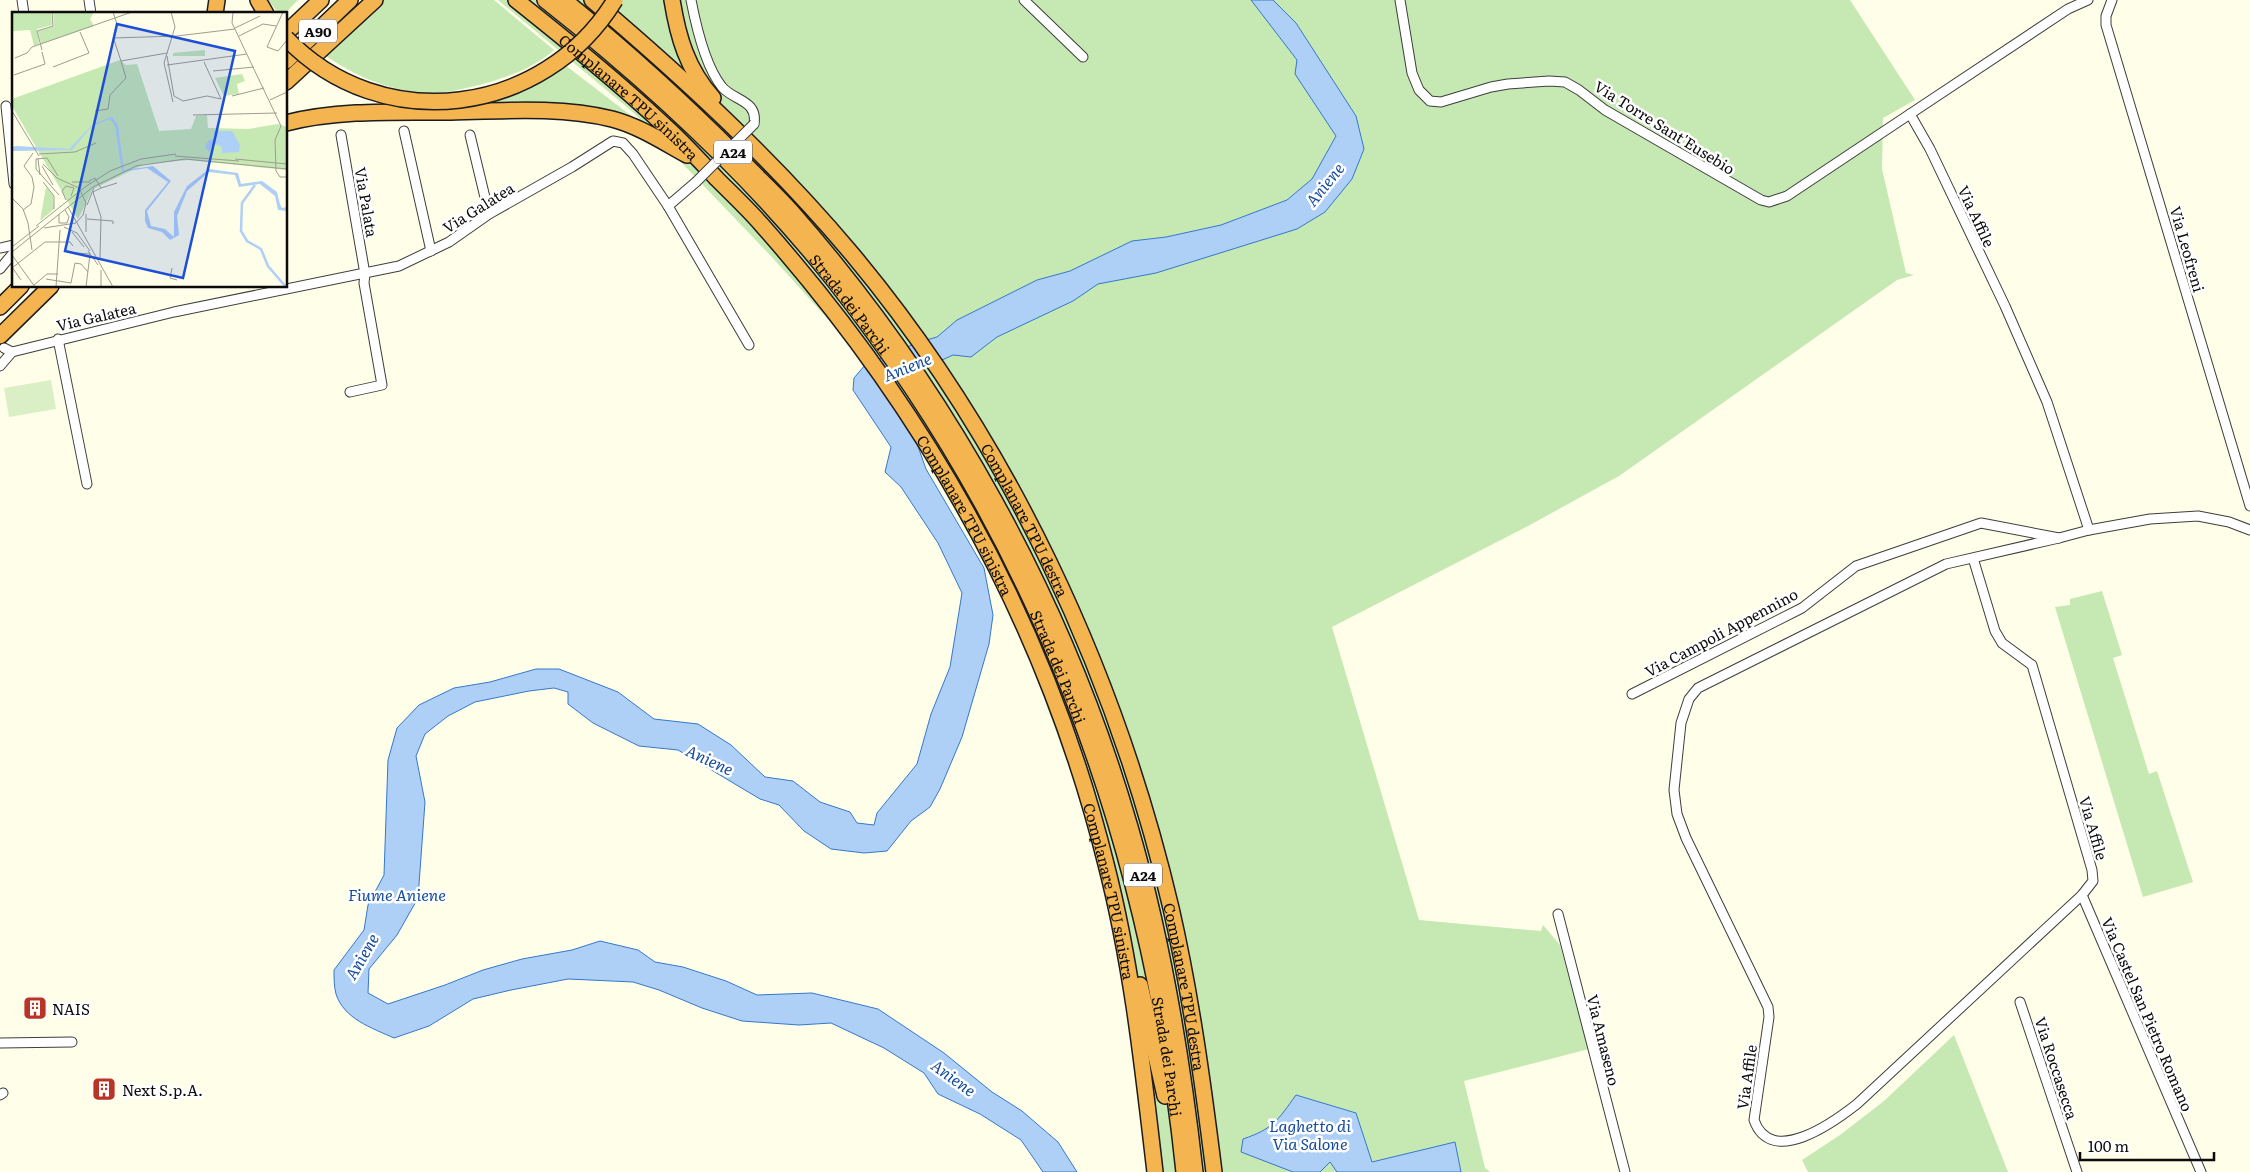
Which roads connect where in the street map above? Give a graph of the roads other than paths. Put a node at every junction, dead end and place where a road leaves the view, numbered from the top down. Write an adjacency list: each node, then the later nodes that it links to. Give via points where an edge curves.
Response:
1 (258, 0): 16 (highway)
2 (321, 0): 17 (highway, A90)
3 (350, 0): 20 (highway, A90)
4 (375, 0): 21 (highway)
5 (516, 0): 29 (highway, Complanare TPU sinistra, via 657,118)
6 (544, 0): 44 (highway, Strada dei Parchi / A24, via 630,70 741,177)
7 (564, 0): 44 (highway, Strada dei Parchi / A24, via 690,108 789,209 838,267)
8 (592, 0): 30 (highway, Complanare TPU destra, via 648,47)
9 (615, 0): 18 (highway, bridge, via 586,39 551,68 506,90 464,100 421,101 368,90 327,71)
10 (672, 0): 30 (highway, via 681,44 695,75 757,143)
11 (691, 0): 31 (street, bridge, via 714,74 724,89 752,107 755,116 754,124)
12 (1024, 0): 19 (street)
13 (1400, 0): 23 (street, Via Torre Sant'Eusebio, via 1412,73 1419,90 1430,101 1440,102 1508,84 1565,82 1605,110 1769,202 1787,196)
14 (2088, 0): 23 (street, via 2068,9)
15 (2112, 0): 51 (street, Via Leofreni, via 2106,25)
16 (265, 12)
17 (288, 31)
18 (288, 40)
19 (1083, 57)
20 (288, 59)
21 (288, 80)
22 (6, 106): 28 (street)
23 (1910, 114): 52 (street, Via Affile, via 1935,158 2047,402)
24 (288, 124): 29 (highway, via 339,115 382,113 526,110 590,115 639,129)
25 (404, 131): 33 (street)
26 (470, 135): 32 (street)
27 (341, 136): 36 (street, Via Palata)
28 (12, 164)
29 (703, 164): 58 (highway, Complanare TPU sinistra, via 759,222 858,342 914,421 953,485 1014,605 1046,680 1072,746)
30 (775, 168): 68 (highway, Complanare TPU destra, via 851,253 898,313 980,432 1012,488 1055,576 1112,712 1160,864 1189,1000)
31 (668, 206): 32 (street, Via Galatea, via 623,143 613,141); 47 (street, Via Galatea)
32 (489, 214): 33 (street, Via Galatea)
33 (431, 251): 36 (street, Via Galatea, via 399,266)
34 (12, 255): 35 (street)
35 (0, 270)
36 (365, 274): 45 (street, Via Galatea); 49 (street, Via Palata, via 382,384)
37 (12, 281): 41 (highway)
38 (20, 288): 42 (highway)
39 (49, 288): 43 (highway)
40 (58, 288): 43 (highway)
41 (0, 296)
42 (0, 307)
43 (17, 319): 46 (highway)
44 (877, 328): 56 (highway, Strada dei Parchi / A24, via 937,404 1011,530)
45 (58, 339): 46 (street, Via Galatea); 50 (street)
46 (5, 345): 48 (street)
47 (749, 345)
48 (0, 366)
49 (350, 392)
50 (88, 484)
51 (2250, 506)
52 (2090, 530): 53 (street, Via Campoli Appennino, via 2150,518 2198,516); 54 (street, Via Campoli Appennino)
53 (2250, 530)
54 (2059, 538): 55 (street, Via Affile); 57 (street, Via Campoli Appennino, via 1980,524 1856,566 1802,608)
55 (1973, 558): 59 (street, Via Affile, via 1995,631 2002,643 2032,665 2092,870 2093,881); 59 (street, Via Affile, via 1946,564 1698,688 1684,710 1674,790 1678,814 1686,838 1768,1009 1754,1114 1759,1131 1775,1140 1791,1141 1851,1109)
56 (1036, 594): 66 (highway, Strada dei Parchi / A24, via 1097,759 1131,871 1157,986); 67 (highway, Strada dei Parchi / A24, via 1082,686 1132,835 1153,914 1171,1003)
57 (1632, 694)
58 (1107, 865): 64 (highway, Complanare TPU sinistra, via 1134,1002); 65 (highway, via 1122,907 1154,1045 1166,1099)
59 (2082, 895): 71 (street, Via Castel San Pietro Romano)
60 (1558, 914): 69 (street, Via Amaseno)
61 (2020, 1002): 70 (street, Via Roccasecca)
62 (72, 1042): 63 (street)
63 (0, 1043)
64 (1155, 1172)
65 (1176, 1172)
66 (1184, 1172)
67 (1195, 1172)
68 (1214, 1172)
69 (1624, 1172)
70 (2077, 1172)
71 (2201, 1172)

